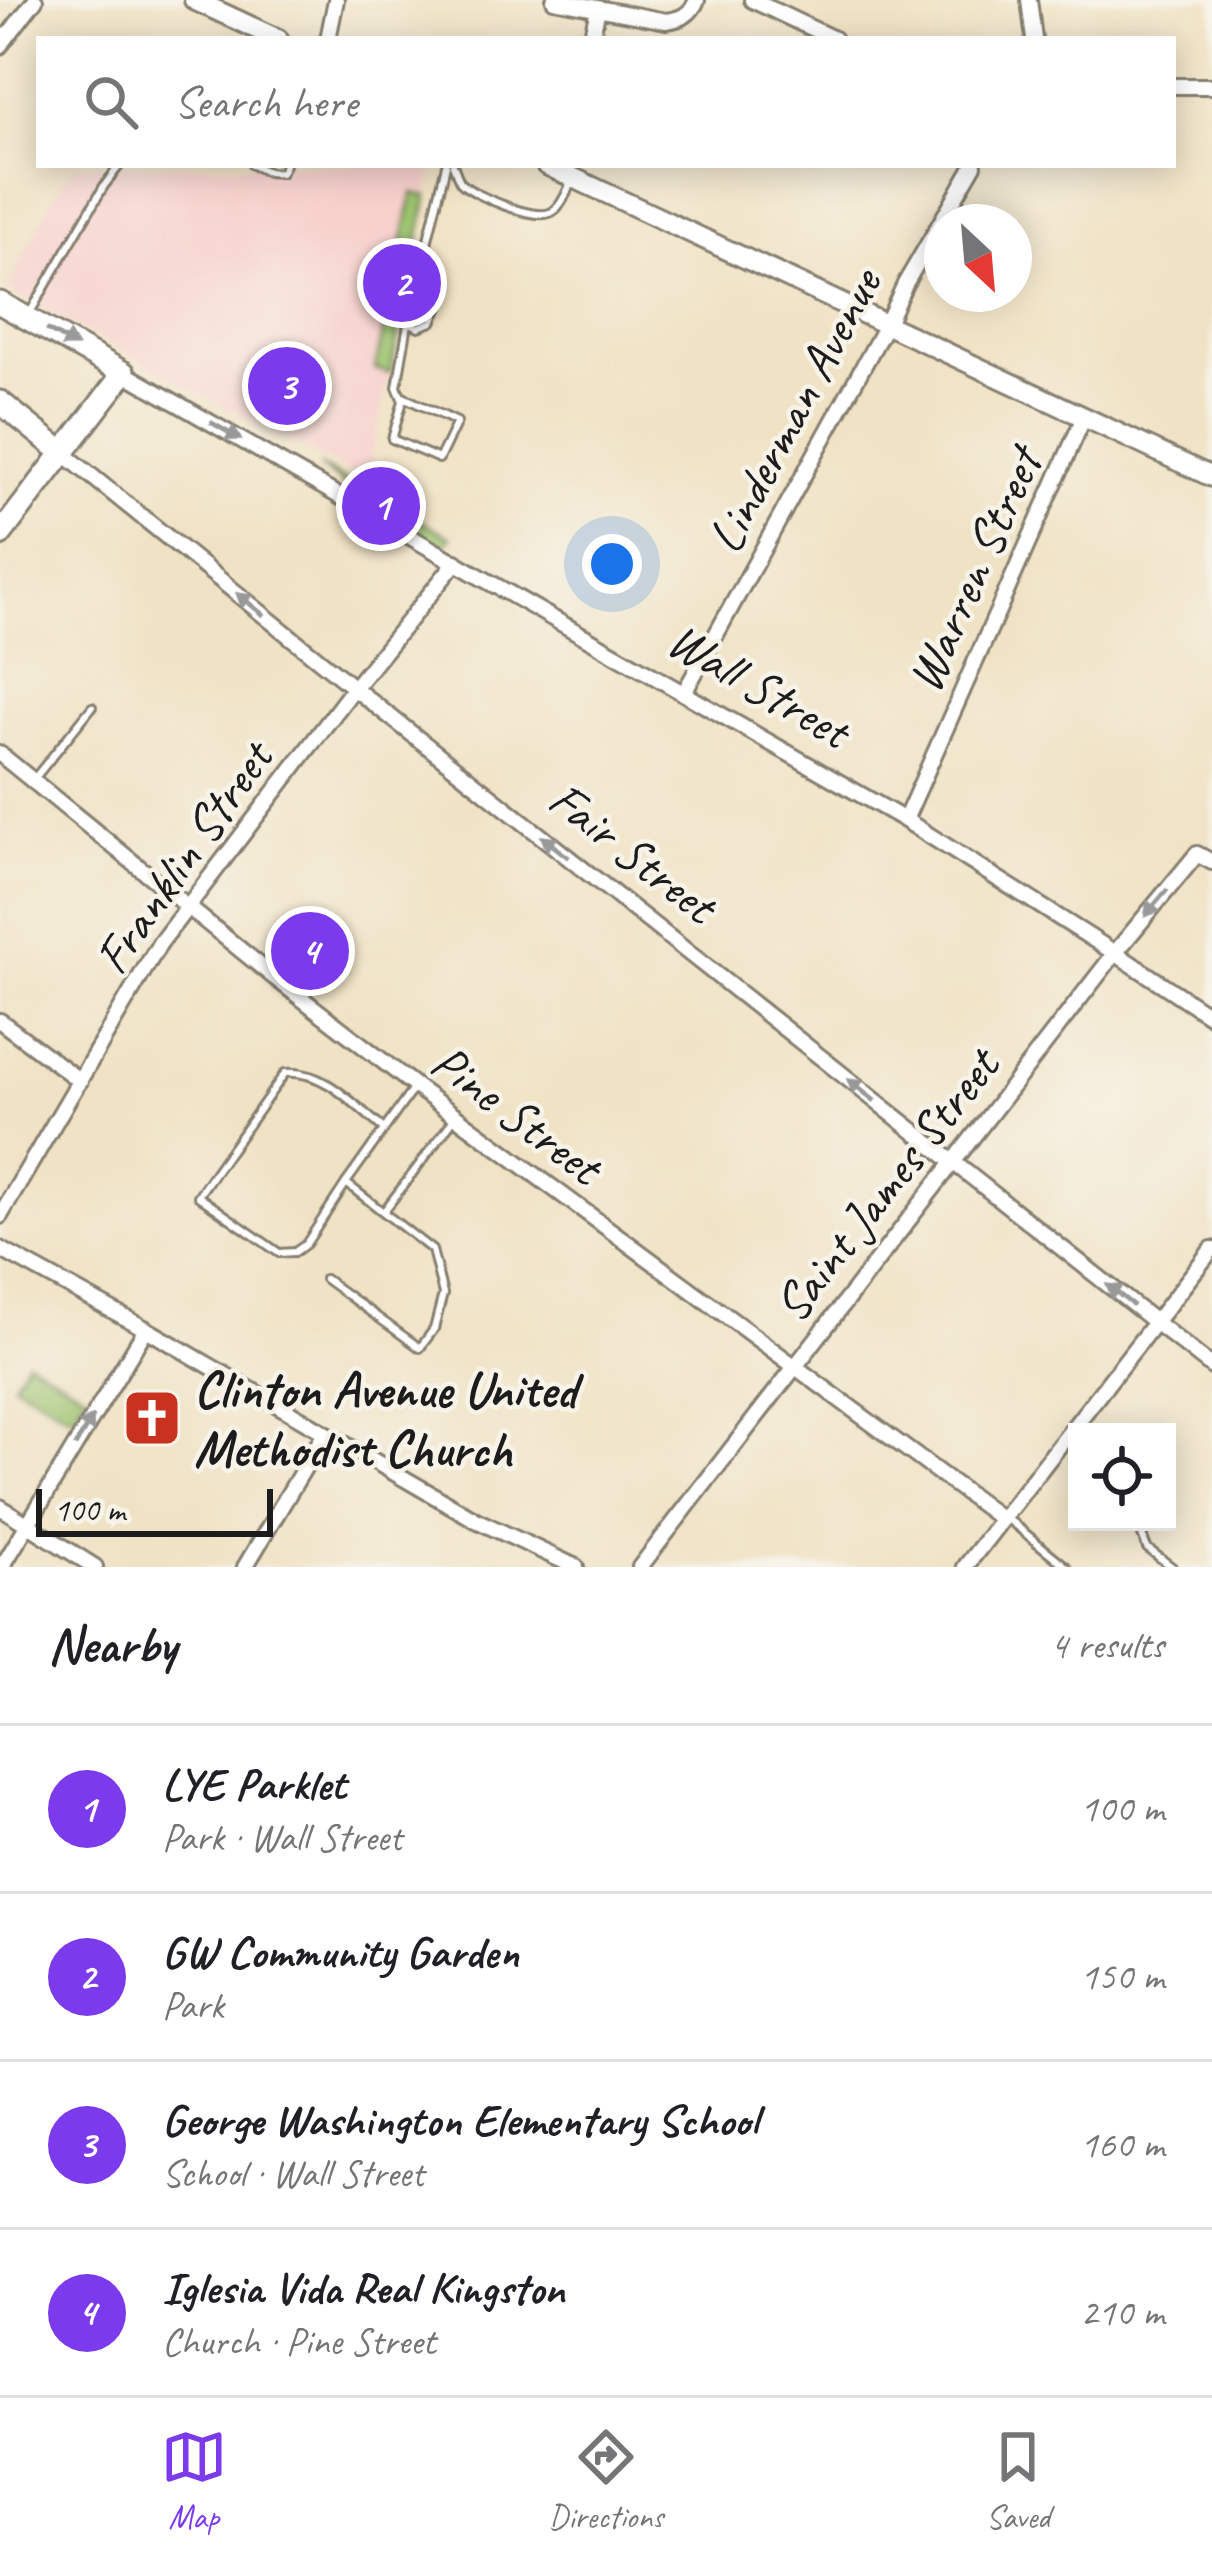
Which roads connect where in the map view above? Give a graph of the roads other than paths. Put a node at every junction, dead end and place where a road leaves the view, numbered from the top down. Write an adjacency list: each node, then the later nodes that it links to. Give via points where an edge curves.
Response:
1 (35, 0): 14 (street)
2 (194, 0): 9 (main road)
3 (336, 0): 10 (street)
4 (554, 0): 8 (street)
5 (697, 0): 8 (street, via 692,11 666,21)
6 (752, 0): 12 (street)
7 (1029, 0): 13 (street)
8 (598, 9): 11 (street)
9 (272, 36)
10 (329, 36)
11 (592, 36)
12 (828, 36)
13 (1034, 36)
14 (0, 46)
15 (1176, 86): 16 (street)
16 (1212, 86)
17 (118, 168): 24 (lane)
18 (448, 168): 22 (lane)
19 (451, 168): 21 (lane, via 463,185 537,217 565,196)
20 (972, 168): 26 (street, Linderman Avenue)
21 (559, 170): 26 (main road)
22 (420, 268): 25 (lane); 25 (lane, via 441,303 432,322 419,327)
23 (0, 304): 24 (main road, Wall Street)
24 (26, 318): 27 (main road, Wall Street, one-way to 27)
25 (410, 318): 28 (lane)
26 (886, 326): 30 (main road); 36 (street, Linderman Avenue)
27 (124, 373): 31 (main road); 34 (street, Wall Street, one-way to 34)
28 (401, 396): 28 (lane, via 392,439 440,459 457,422)
29 (0, 402): 31 (main road, Fair Street)
30 (1084, 417): 32 (main road); 40 (street, Warren Street)
31 (63, 452): 33 (main road); 35 (street, Fair Street, one-way to 31)
32 (1212, 477)
33 (0, 536)
34 (456, 562): 35 (street, Franklin Street); 36 (street, Wall Street)
35 (354, 688): 42 (street, Franklin Street); 50 (street, Fair Street, one-way to 35)
36 (684, 693): 40 (street, Wall Street)
37 (92, 707): 39 (lane)
38 (0, 754): 39 (street, Pine Street)
39 (33, 781): 42 (street, Pine Street)
40 (905, 820): 43 (street, Wall Street)
41 (1212, 862): 43 (street, Saint James Street, one-way to 43, via 1197,854)
42 (186, 906): 46 (street, Franklin Street); 47 (street, Pine Street)
43 (1115, 952): 44 (street, Wall Street); 50 (street, Saint James Street)
44 (1212, 1017)
45 (0, 1021): 46 (street)
46 (80, 1081): 53 (street, Franklin Street)
47 (415, 1086): 48 (street, Pine Street); 49 (lane)
48 (456, 1116): 52 (lane); 59 (street, Pine Street)
49 (384, 1129): 51 (lane); 51 (lane, via 323,1081 285,1073 198,1196 279,1253 295,1252)
50 (952, 1162): 57 (street, Fair Street, one-way to 50); 59 (street, Saint James Street)
51 (346, 1183): 52 (lane)
52 (383, 1211): 56 (lane, via 432,1250 443,1294 420,1348)
53 (0, 1216)
54 (0, 1249): 58 (street)
55 (1212, 1249): 57 (street)
56 (325, 1279)
57 (1155, 1323): 60 (street, Fair Street); 63 (street)
58 (146, 1329): 61 (street); 64 (street, one-way to 58)
59 (793, 1366): 63 (street, Pine Street); 70 (street, Saint James Street)
60 (1212, 1367)
61 (325, 1433): 68 (street); 69 (street)
62 (0, 1507): 64 (street)
63 (1001, 1517): 71 (street); 72 (lane)
64 (28, 1523): 66 (street); 67 (street)
65 (1140, 1531): 73 (lane, via 1147,1548)
66 (2, 1567)
67 (95, 1567)
68 (245, 1567)
69 (576, 1567)
70 (640, 1567)
71 (964, 1567)
72 (1066, 1567)
73 (1172, 1567)

